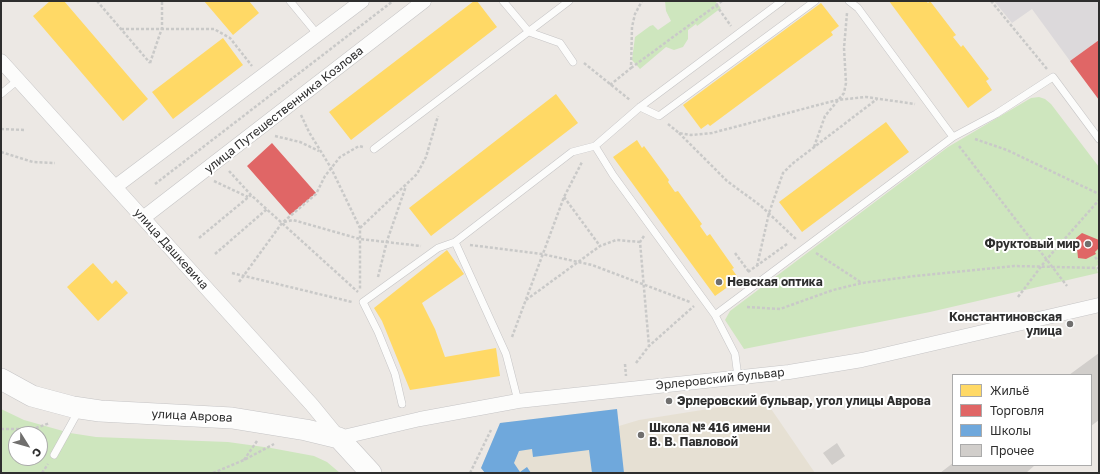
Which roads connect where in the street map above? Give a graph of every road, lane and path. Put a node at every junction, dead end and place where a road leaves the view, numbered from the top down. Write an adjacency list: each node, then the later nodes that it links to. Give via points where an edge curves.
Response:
1 (97, 1): 17 (path)
2 (162, 1): 16 (path)
3 (290, 1): 20 (lane)
4 (362, 1): 20 (street)
5 (393, 1): 26 (path)
6 (424, 1): 41 (street, улица Путешественника Козлова)
7 (503, 1): 18 (lane)
8 (569, 1): 18 (lane)
9 (642, 1): 25 (path, via 632,27)
10 (722, 1): 15 (path)
11 (782, 1): 19 (lane)
12 (815, 1): 38 (lane)
13 (991, 1): 28 (path)
14 (849, 4): 34 (path, via 844,48 846,83 844,93); 35 (lane, via 858,8)
15 (716, 5): 19 (path); 25 (path)
16 (162, 28): 17 (path); 17 (path, via 150,63); 23 (path, via 214,28 230,38)
17 (121, 29)
18 (529, 32): 22 (lane, via 560,43); 32 (lane)
19 (738, 34): 36 (lane)
20 (318, 35): 56 (street)
21 (1, 62): 29 (street, улица Дашкевича)
22 (573, 62): 30 (path, via 581,60)
23 (253, 66)
24 (301, 66): 26 (path)
25 (631, 68): 30 (path)
26 (301, 72): 27 (path); 54 (path)
27 (300, 77)
28 (1053, 77): 43 (lane, via 1002,110); 44 (lane)
29 (18, 80): 31 (lane); 56 (street, улица Дашкевича)
30 (610, 85): 36 (path)
31 (1, 94)
32 (444, 96): 47 (lane); 55 (path, via 426,157 417,174)
33 (877, 99): 34 (path, via 866,97); 35 (path); 46 (path)
34 (837, 100): 42 (path, via 712,133); 46 (path, via 825,116)
35 (930, 106): 43 (lane)
36 (640, 107): 38 (lane); 45 (lane)
37 (300, 112): 48 (path)
38 (658, 116): 42 (path)
39 (1, 129): 40 (path)
40 (25, 130)
41 (254, 132): 48 (path, via 300,142); 53 (street, улица Путешественника Козлова)
42 (679, 133): 63 (path, via 727,180)
43 (953, 137): 57 (path, via 966,136 1007,150); 75 (lane); 81 (path)
44 (1099, 139)
45 (595, 146): 60 (path, via 584,158); 66 (lane); 72 (lane, via 572,152)
46 (814, 147): 63 (path, via 783,173)
47 (374, 149): 51 (path, via 359,146 340,157)
48 (319, 151): 51 (path)
49 (1, 152): 50 (path, via 33,162)
50 (55, 163)
51 (331, 168): 65 (path, via 316,194); 67 (path)
52 (228, 170): 58 (path)
53 (201, 174): 59 (path); 64 (street, улица Путешественника Козлова)
54 (155, 184)
55 (406, 186): 67 (path); 71 (path)
56 (115, 187): 64 (street, улица Дашкевича)
57 (1099, 194)
58 (251, 195): 59 (path); 62 (path)
59 (248, 197): 68 (path)
60 (564, 197): 74 (path); 79 (path)
61 (1099, 200): 81 (path)
62 (268, 209): 65 (path); 78 (path)
63 (769, 213): 69 (path); 84 (path)
64 (143, 218): 114 (street, улица Дашкевича)
65 (282, 223): 70 (path, via 293,220); 70 (path, via 360,294); 90 (path)
66 (650, 226): 73 (path); 102 (lane)
67 (360, 228): 70 (path)
68 (199, 238)
69 (795, 238): 75 (path); 84 (path)
70 (360, 239): 71 (path)
71 (387, 241): 76 (path); 96 (path)
72 (455, 242): 76 (lane); 79 (path); 104 (lane)
73 (640, 242): 74 (path, via 616,240); 93 (path)
74 (600, 246): 82 (path)
75 (807, 247): 92 (path); 94 (lane)
76 (438, 248): 96 (lane)
77 (735, 253): 88 (path)
78 (215, 254)
79 (542, 254): 82 (path); 98 (path)
80 (1095, 257): 83 (path)
81 (1046, 260): 85 (path); 86 (path)
82 (578, 262): 93 (path); 98 (path)
83 (1099, 262)
84 (757, 266): 88 (path)
85 (1041, 266): 86 (path); 92 (path, via 1014,266); 97 (path)
86 (1051, 266): 87 (path); 95 (path)
87 (1099, 268)
88 (748, 272): 94 (path)
89 (232, 273): 90 (path)
90 (244, 276): 91 (path); 99 (path, via 348,302)
91 (239, 282)
92 (862, 283): 100 (path, via 833,290 780,309 748,307)
93 (644, 284): 103 (path); 103 (path, via 696,304)
94 (757, 284): 100 (lane)
95 (1067, 286)
96 (374, 294): 99 (lane)
97 (1018, 297)
98 (525, 301): 104 (path)
99 (363, 302): 109 (lane, via 395,374)
100 (733, 302): 102 (lane)
101 (1099, 305): 106 (street, Эрлеровский бульвар, via 862,360)
102 (715, 315): 106 (lane, via 735,354)
103 (649, 346): 105 (path)
104 (506, 354): 108 (lane)
105 (636, 363)
106 (738, 377): 108 (street, Эрлеровский бульвар)
107 (1, 379): 110 (street, улица Аврова, via 32,396)
108 (518, 401): 114 (street, Эрлеровский бульвар, via 420,419)
109 (402, 404)
110 (80, 408): 114 (street, улица Аврова, via 232,418); 117 (lane)
111 (50, 423): 112 (path, via 33,429)
112 (1, 430)
113 (491, 430): 121 (path)
114 (339, 438): 120 (street)
115 (258, 440): 118 (path)
116 (276, 443): 118 (path)
117 (54, 455)
118 (244, 460): 119 (path)
119 (213, 473)
120 (371, 473)
121 (470, 473)

